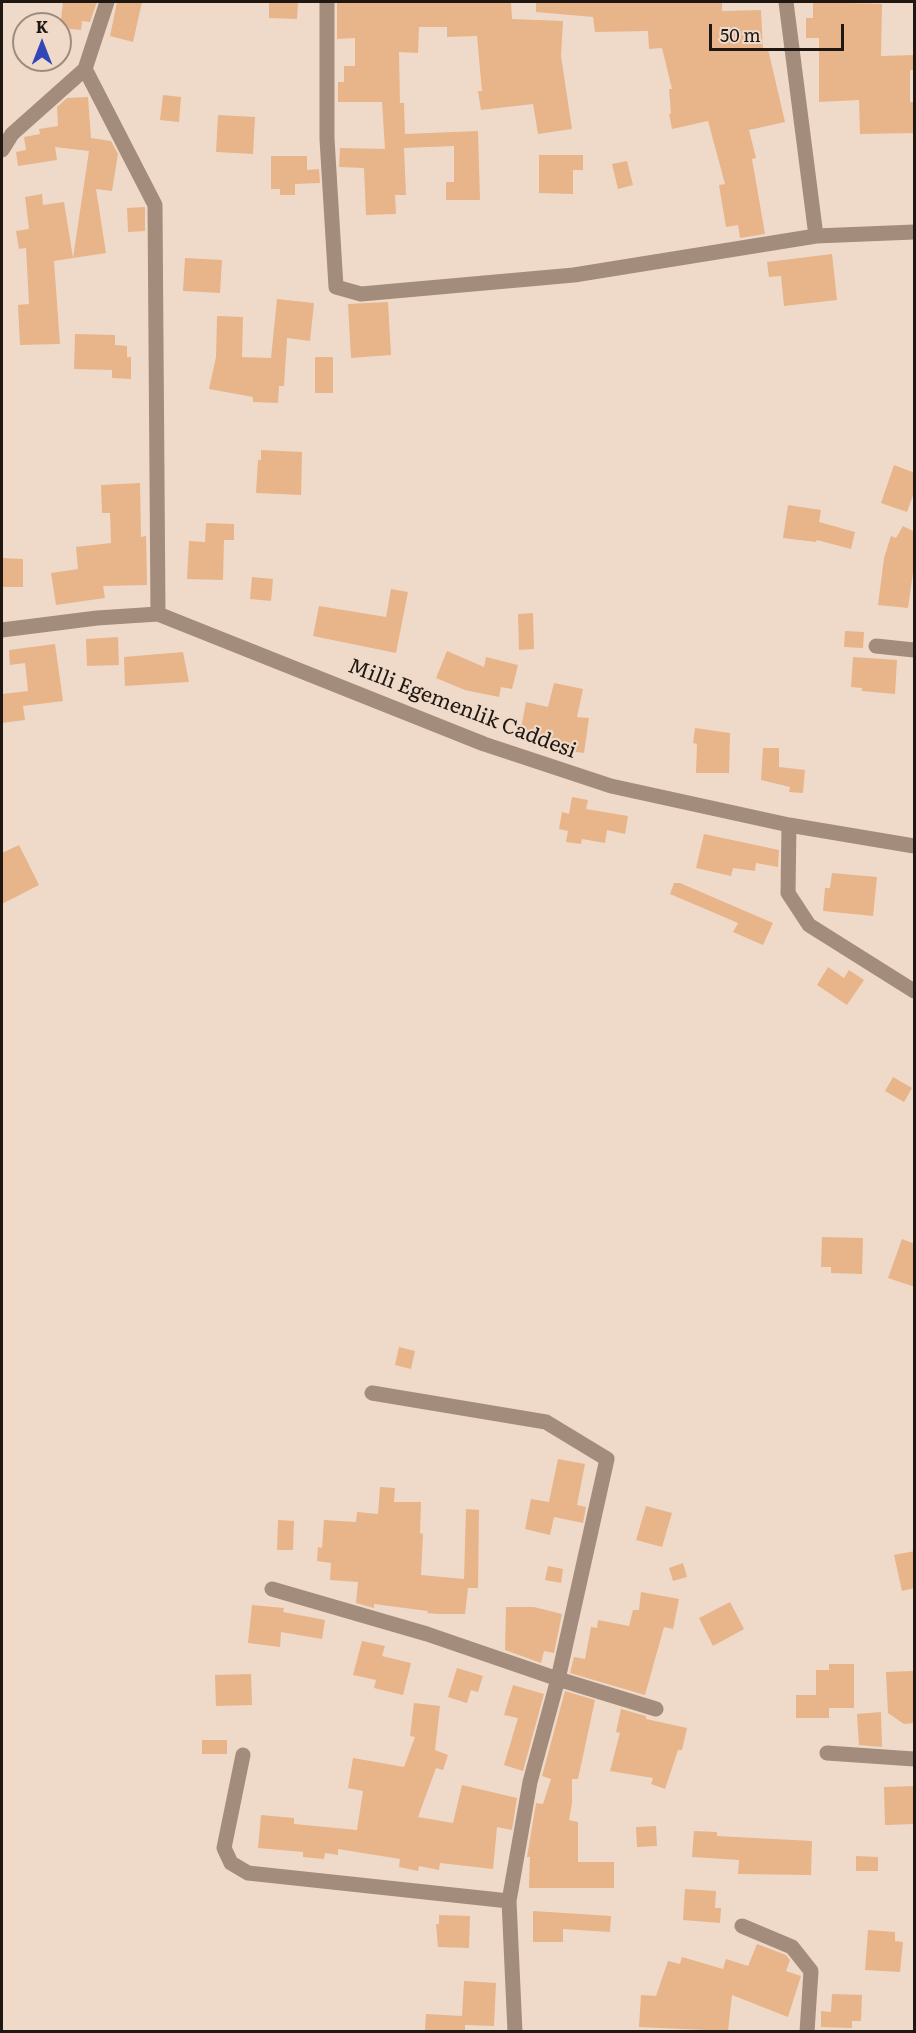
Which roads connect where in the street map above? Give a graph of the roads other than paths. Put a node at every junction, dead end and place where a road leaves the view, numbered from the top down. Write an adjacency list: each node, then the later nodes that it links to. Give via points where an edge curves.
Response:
1 (107, 2): 4 (street)
2 (327, 2): 7 (street, via 327,139 336,287 361,294 574,275)
3 (786, 2): 7 (street)
4 (86, 69): 5 (street, via 12,134); 8 (street, via 155,205)
5 (2, 150)
6 (915, 232): 7 (street)
7 (816, 236)
8 (158, 614): 9 (street, Milli Egemenlik Caddesi); 12 (street, Milli Egemenlik Caddesi, via 483,744 611,786)
9 (2, 630)
10 (876, 646): 11 (street)
11 (915, 650)
12 (789, 825): 13 (street, Milli Egemenlik Caddesi); 14 (street, via 788,893 809,925)
13 (915, 846)
14 (915, 991)
15 (372, 1393): 17 (street, via 546,1422 607,1459)
16 (272, 1589): 17 (street, via 427,1634)
17 (558, 1679): 18 (street); 22 (street, via 530,1782)
18 (656, 1709)
19 (826, 1753): 21 (street)
20 (243, 1755): 22 (street, via 224,1848 231,1863 248,1873)
21 (915, 1759)
22 (510, 1901): 24 (street)
23 (742, 1926): 25 (street, via 792,1947 811,1971)
24 (514, 2031)
25 (807, 2031)

